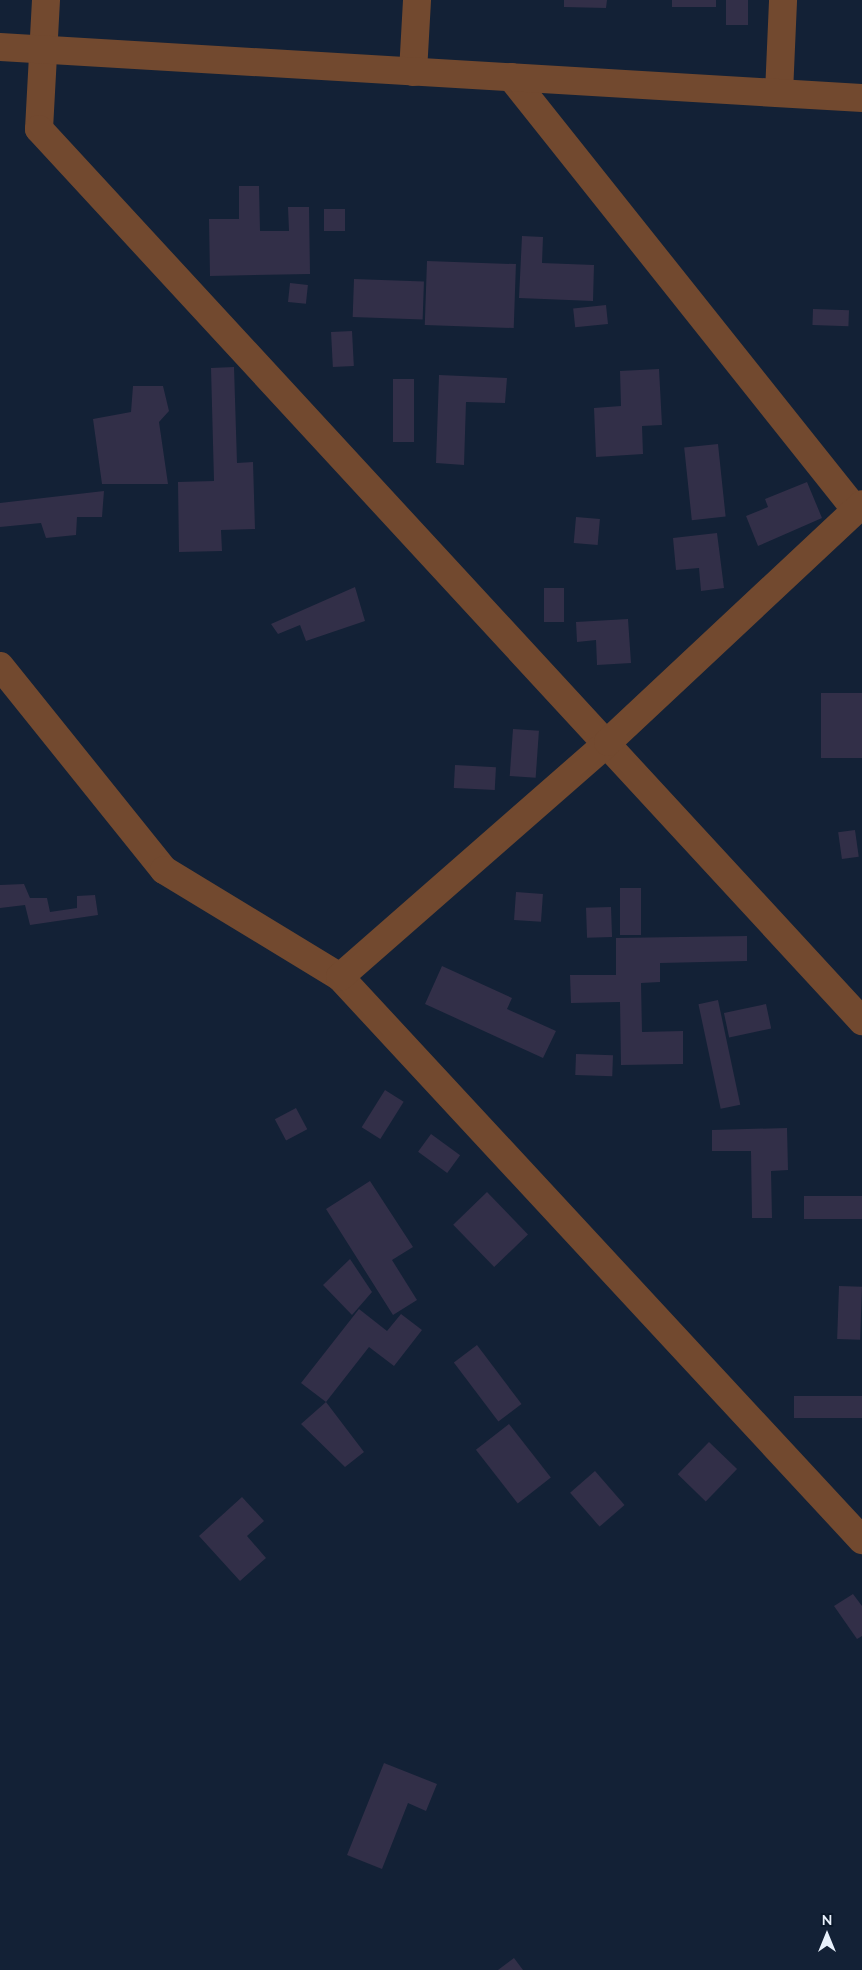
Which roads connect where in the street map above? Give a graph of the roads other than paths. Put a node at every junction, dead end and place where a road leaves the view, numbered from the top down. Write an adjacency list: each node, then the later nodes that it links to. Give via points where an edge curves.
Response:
1 (46, 0): 5 (street)
2 (417, 0): 6 (street)
3 (782, 0): 8 (street)
4 (0, 47): 5 (street)
5 (42, 50): 6 (street); 12 (street, via 40,129)
6 (413, 72): 7 (street)
7 (511, 77): 8 (street); 10 (street)
8 (779, 93): 9 (street)
9 (862, 98)
10 (858, 507): 12 (street)
11 (0, 666): 13 (street, via 164,870)
12 (608, 742): 13 (street); 14 (street)
13 (340, 977): 15 (street)
14 (862, 1021)
15 (862, 1540)

